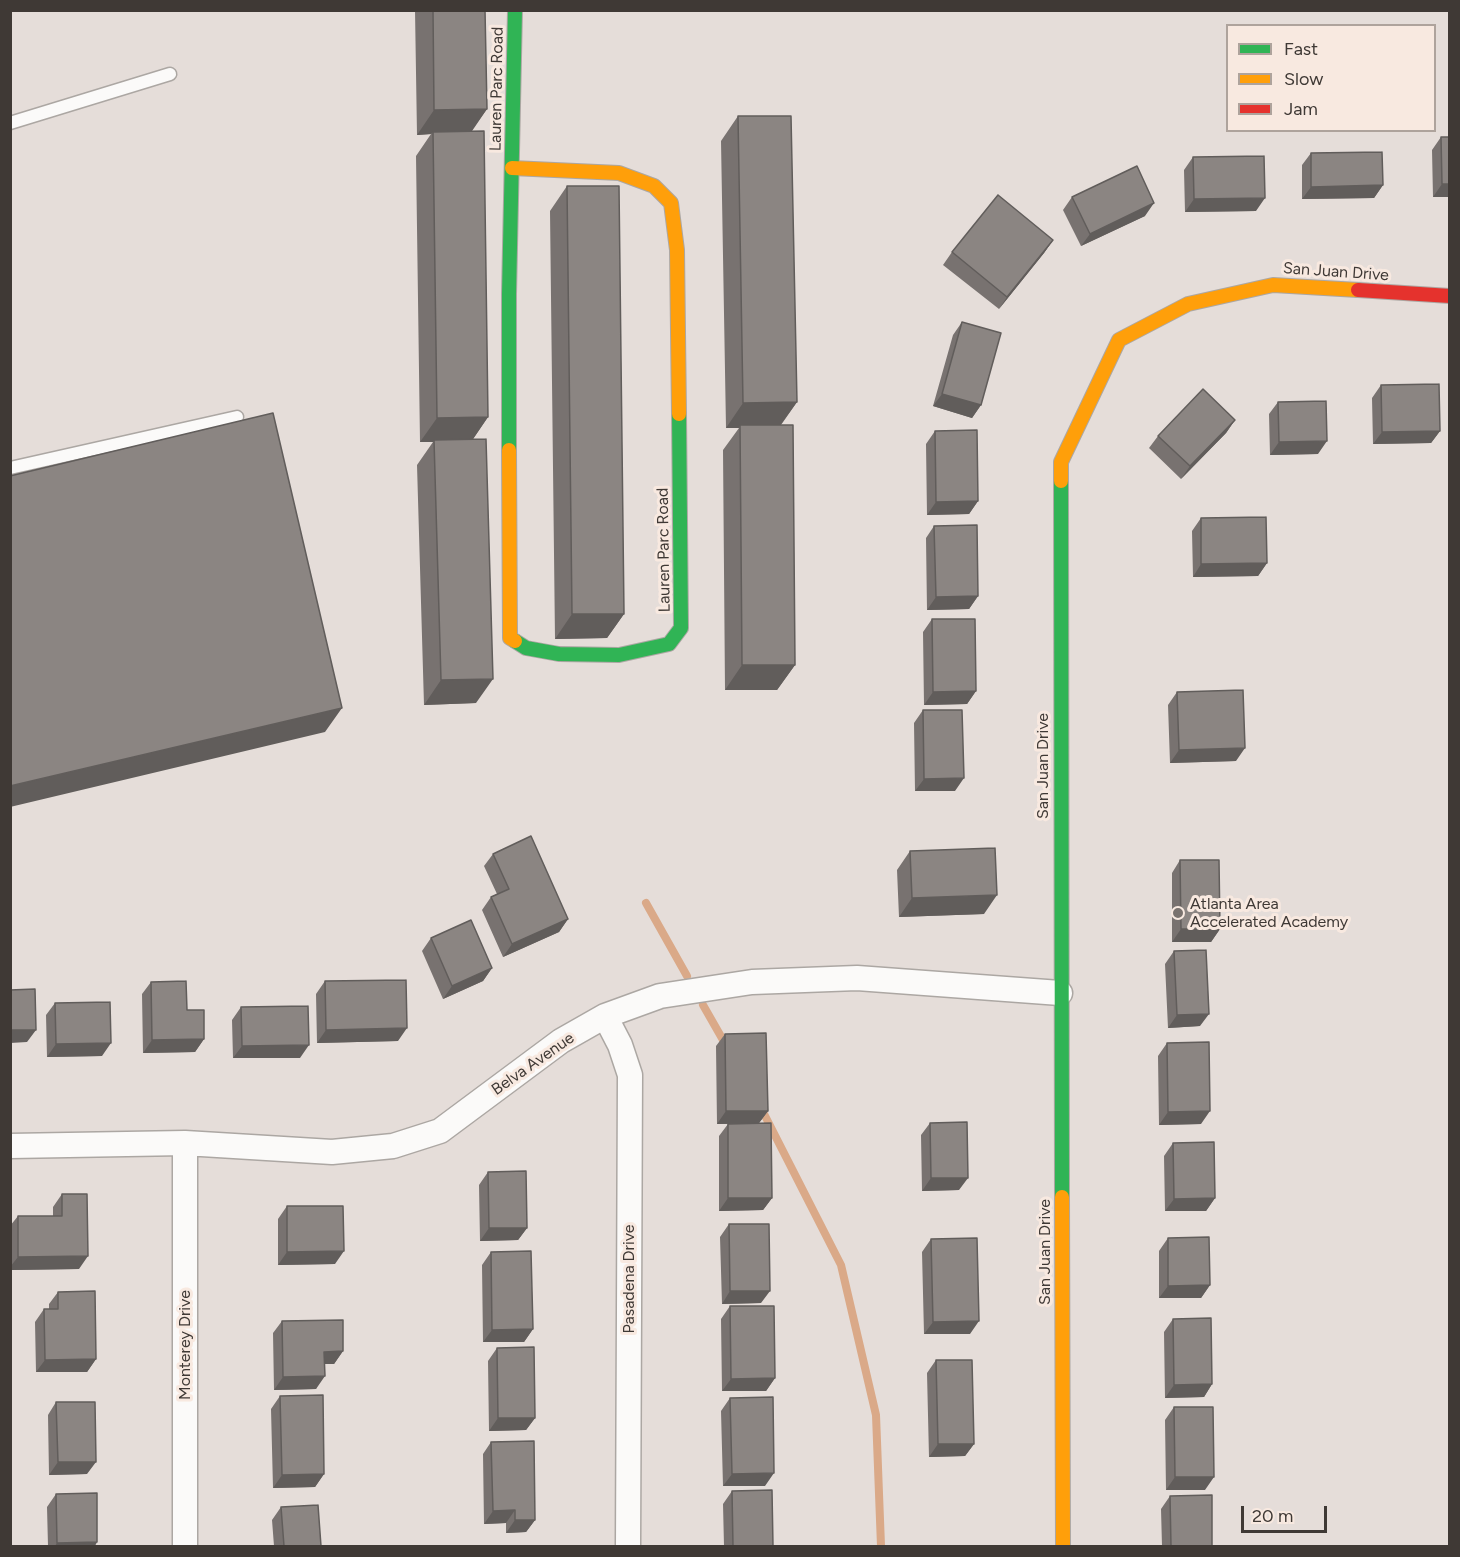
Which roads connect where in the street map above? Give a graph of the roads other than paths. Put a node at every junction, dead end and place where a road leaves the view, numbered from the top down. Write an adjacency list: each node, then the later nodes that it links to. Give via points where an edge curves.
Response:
1 (515, 10): 4 (street, Lauren Parc Road)
2 (170, 74): 3 (lane)
3 (10, 123)
4 (512, 168): 4 (street, Lauren Parc Road, via 619,173 654,186 671,203 677,250 681,628 669,644 619,655 559,654 526,648 510,638)
5 (1449, 296): 8 (street, San Juan Drive, via 1273,285 1188,304 1119,340 1061,462)
6 (237, 417): 7 (lane)
7 (10, 468)
8 (1060, 993): 9 (street, Belva Avenue, via 857,978 752,982 660,996); 14 (street, San Juan Drive)
9 (605, 1016): 10 (street, Belva Avenue, via 561,1041 440,1131 393,1146 332,1152); 13 (street, Pasadena Drive, via 630,1075)
10 (184, 1143): 11 (street, Belva Avenue); 12 (street, Monterey Drive)
11 (10, 1146)
12 (185, 1546)
13 (628, 1546)
14 (1063, 1546)

